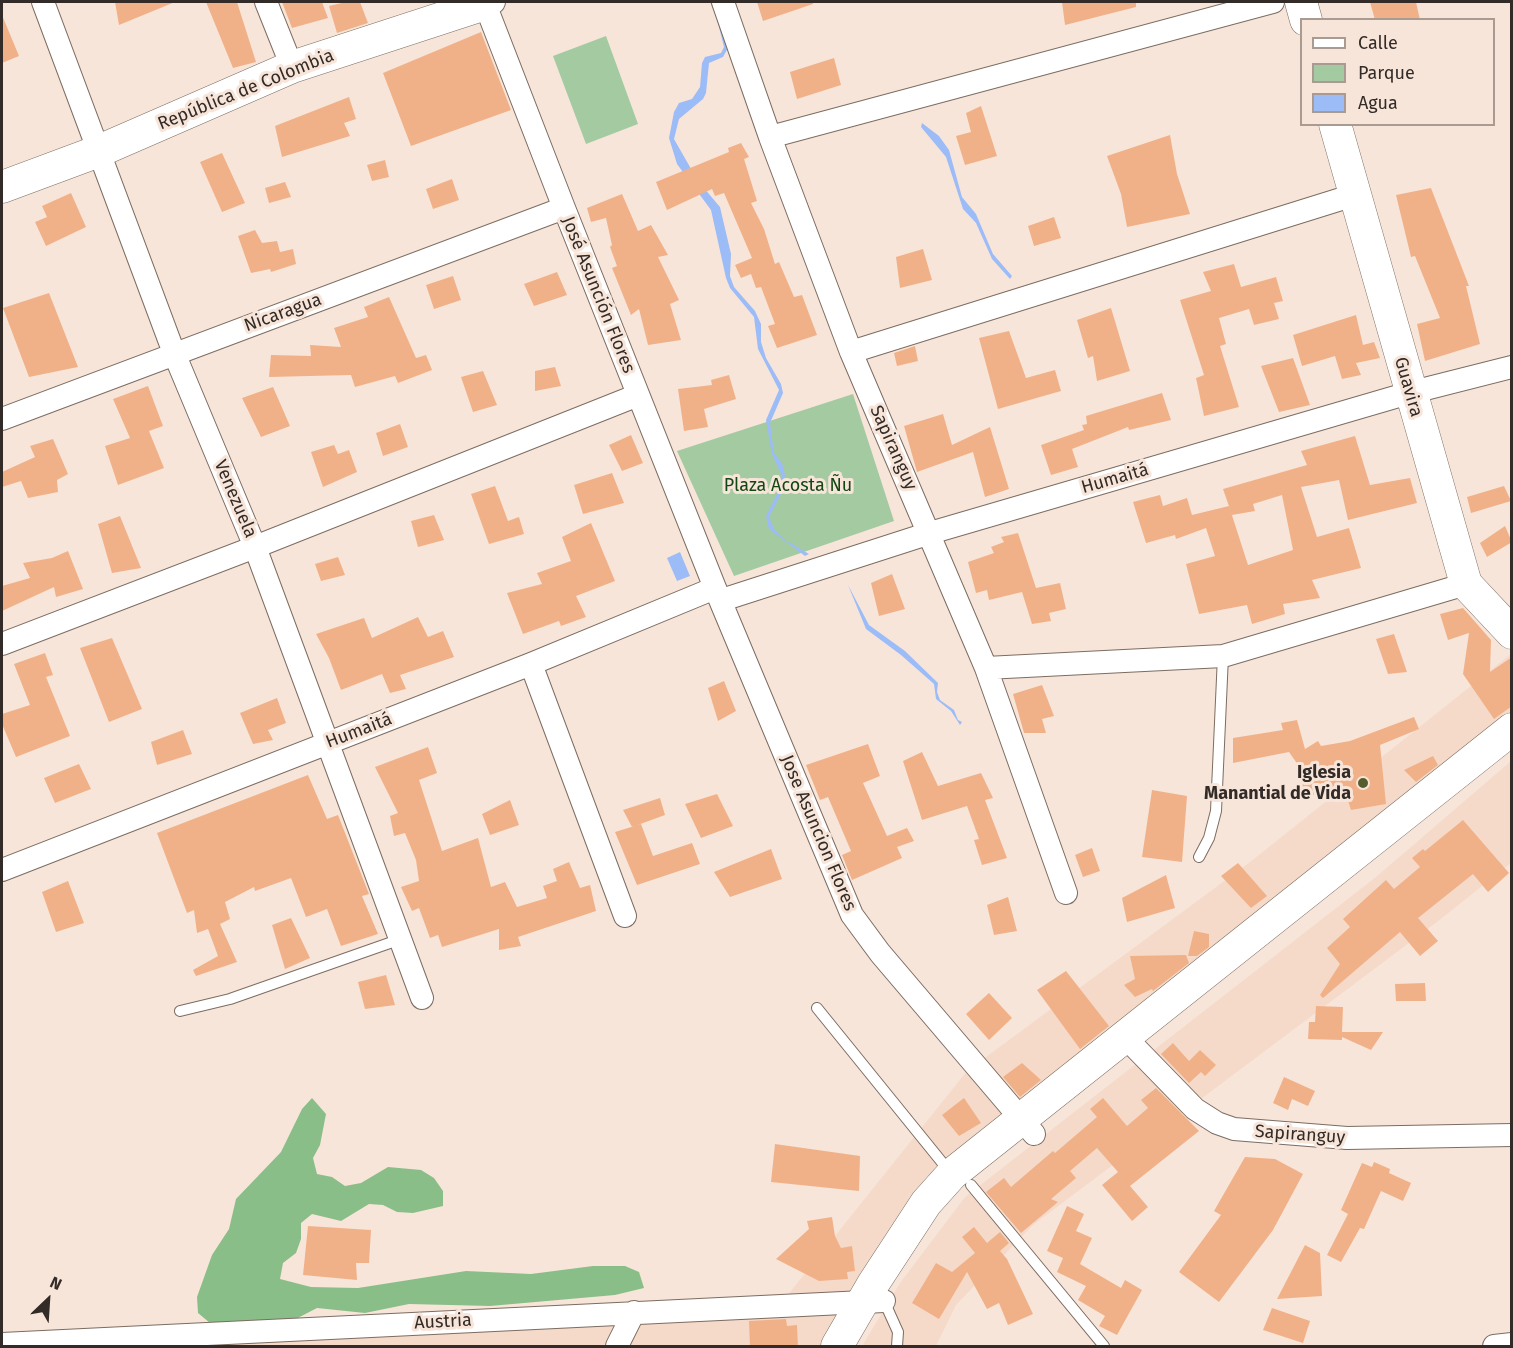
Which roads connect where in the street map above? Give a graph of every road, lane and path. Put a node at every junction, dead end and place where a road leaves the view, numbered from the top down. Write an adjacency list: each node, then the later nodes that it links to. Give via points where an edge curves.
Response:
1 (43, 2): 11 (street, Venezuela)
2 (266, 2): 8 (street)
3 (487, 2): 8 (main road, República de Colombia); 14 (street, José Asunción Flores)
4 (723, 2): 10 (street, Sapiranguy)
5 (1273, 2): 10 (street)
6 (1301, 2): 7 (main road)
7 (1305, 18)
8 (292, 67): 11 (main road, República de Colombia)
9 (1336, 126): 13 (main road, Guavira)
10 (770, 137): 15 (street, Sapiranguy)
11 (99, 151): 12 (main road, República de Colombia); 16 (street, Venezuela)
12 (2, 187)
13 (1354, 195): 15 (street); 18 (main road, Guavira)
14 (564, 208): 16 (street, Nicaragua); 19 (street, José Asunción Flores)
15 (851, 352): 21 (street, Sapiranguy)
16 (174, 353): 20 (street, Nicaragua); 22 (street, Venezuela)
17 (1512, 367): 18 (street, Humaitá)
18 (1409, 393): 21 (street, Humaitá); 23 (main road, Guavira)
19 (638, 395): 22 (street); 24 (street, José Asunción Flores)
20 (2, 419)
21 (930, 533): 24 (street, Humaitá); 29 (street, Sapiranguy)
22 (255, 548): 26 (street); 31 (street, Venezuela)
23 (1466, 584): 25 (main road, Guavira); 27 (street)
24 (718, 594): 28 (street, Humaitá); 42 (street, Jose Asuncion Flores, via 852,915)
25 (1512, 633)
26 (2, 644)
27 (1223, 656): 29 (street); 33 (lane, via 1216,811)
28 (531, 664): 31 (street, Humaitá); 36 (street)
29 (986, 668): 35 (street, Sapiranguy)
30 (1512, 729): 41 (main road)
31 (326, 744): 34 (street, Humaitá); 37 (street, Venezuela)
32 (1512, 754): 41 (main road)
33 (1199, 857)
34 (2, 870)
35 (1066, 893)
36 (625, 916)
37 (401, 939): 38 (street, Venezuela); 40 (lane, via 230,999)
38 (423, 998)
39 (817, 1008): 44 (lane)
40 (180, 1011)
41 (1130, 1044): 42 (main road); 43 (street, Sapiranguy, via 1194,1109 1234,1129 1347,1138)
42 (1028, 1126): 44 (main road)
43 (1508, 1129)
44 (961, 1180): 45 (main road, via 947,1210); 53 (lane)
45 (874, 1301): 46 (street, Austria); 50 (main road); 51 (main road); 52 (lane, via 898,1332)
46 (634, 1312): 47 (street, Austria); 49 (street)
47 (2, 1344)
48 (1512, 1344): 54 (street)
49 (616, 1347)
50 (837, 1347)
51 (856, 1347)
52 (897, 1347)
53 (1104, 1347)
54 (1494, 1347)

